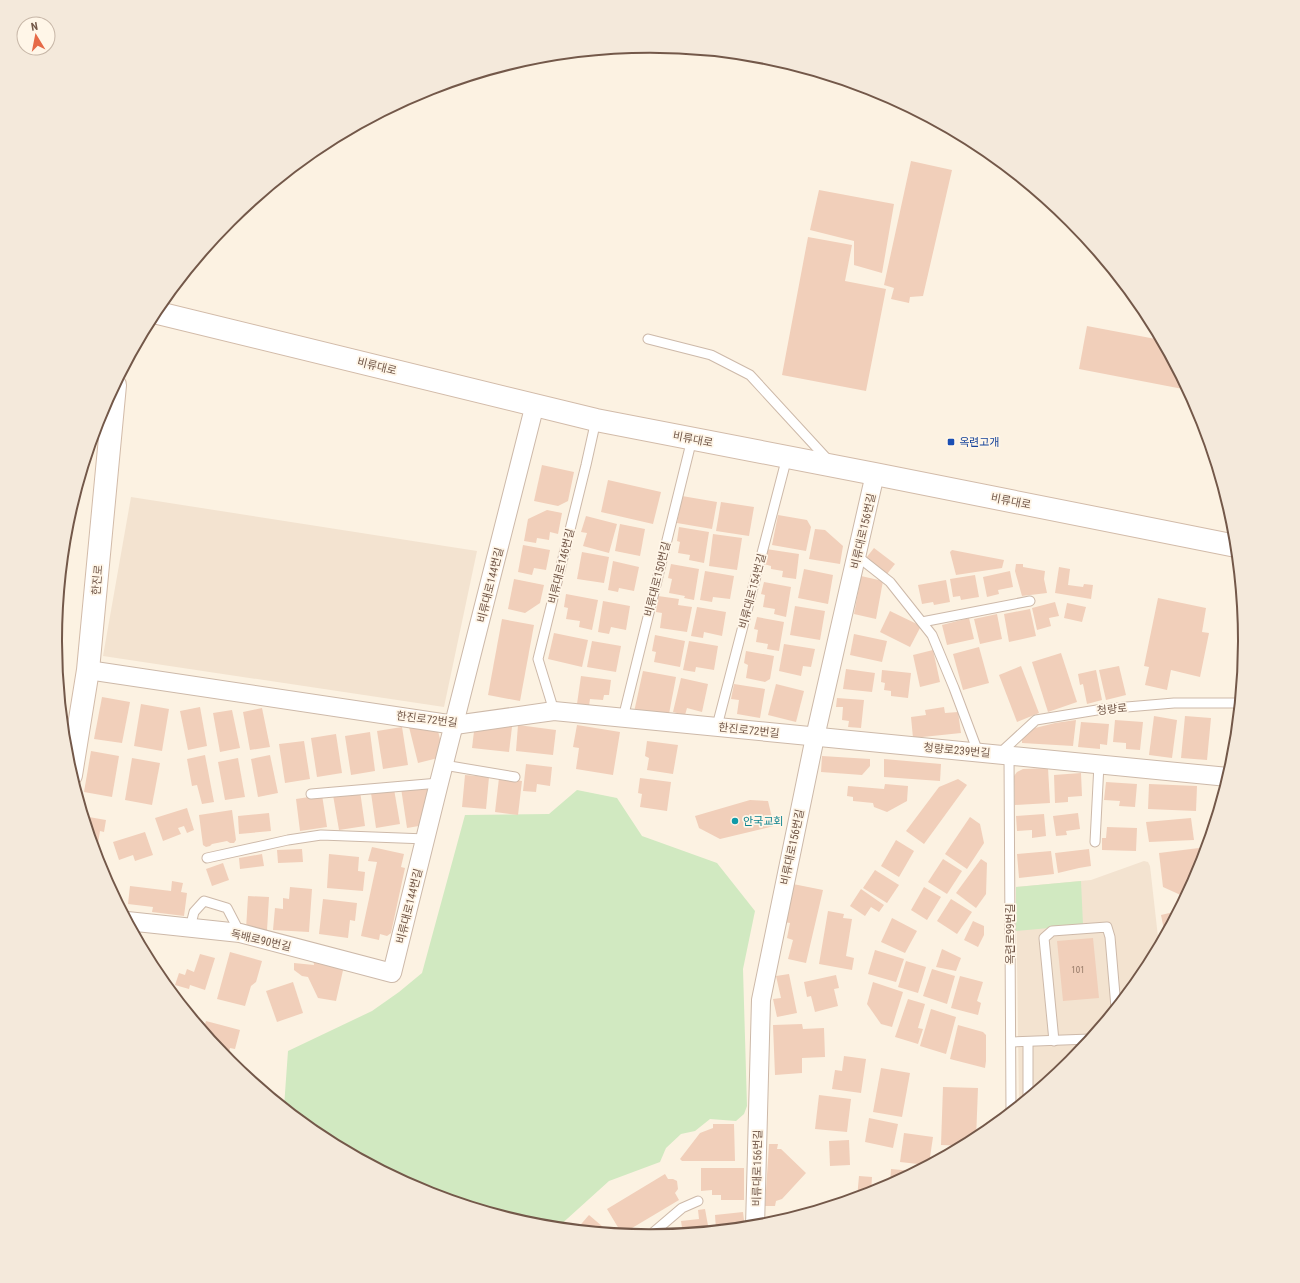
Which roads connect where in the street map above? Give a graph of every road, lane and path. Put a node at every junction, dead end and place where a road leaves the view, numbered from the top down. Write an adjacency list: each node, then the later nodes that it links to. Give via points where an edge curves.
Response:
1 (162, 314): 4 (main road, 비류대로)
2 (648, 339): 8 (lane, via 711,355 750,375)
3 (114, 399): 14 (main road, 한진로)
4 (535, 404): 5 (main road, 비류대로); 18 (street, 비류대로144번길)
5 (596, 420): 6 (main road, 비류대로); 16 (lane, 비류대로146번길, via 538,659)
6 (692, 439): 7 (main road, 비류대로); 17 (lane, 비류대로150번길)
7 (787, 457): 8 (main road, 비류대로); 19 (lane, 비류대로154번길)
8 (832, 465): 9 (main road, 비류대로)
9 (875, 474): 10 (main road, 비류대로); 11 (street, 비류대로156번길)
10 (1230, 545)
11 (857, 556): 13 (lane, 청량로239번길, via 890,582); 20 (street, 비류대로156번길)
12 (1030, 601): 13 (lane)
13 (922, 622): 21 (lane, 청량로239번길, via 932,635)
14 (88, 670): 18 (street, 한진로72번길); 23 (main road, 한진로)
15 (1235, 703): 22 (lane, 청량로, via 1174,703 1103,709 1036,720)
16 (554, 711): 17 (street, 한진로72번길); 18 (street, 한진로72번길)
17 (623, 718): 19 (street, 한진로72번길)
18 (455, 724): 25 (street, 비류대로144번길)
19 (717, 726): 20 (street, 한진로72번길)
20 (815, 737): 21 (street, 청량로239번길); 45 (street, 비류대로156번길, via 761,1000)
21 (977, 750): 22 (street, 청량로239번길)
22 (1004, 754): 24 (street, 청량로239번길); 40 (lane, 옥련로99번길)
23 (74, 759)
24 (1099, 764): 26 (street, 청량로239번길); 31 (lane)
25 (444, 765): 27 (lane); 28 (street, 비류대로144번길)
26 (1222, 776)
27 (515, 777)
28 (439, 783): 29 (lane); 30 (street, 비류대로144번길)
29 (311, 794)
30 (426, 839): 32 (lane, via 321,836 288,840); 36 (street, 비류대로144번길)
31 (1095, 842)
32 (207, 858)
33 (132, 921): 34 (street, 독배로90번길)
34 (190, 928): 35 (street, 독배로90번길); 35 (lane, via 194,912 204,901 227,908)
35 (240, 933): 36 (street, 독배로90번길)
36 (392, 973)
37 (1116, 1002): 39 (lane, via 1107,927 1052,931 1044,938)
38 (1083, 1039): 39 (lane)
39 (1054, 1041): 41 (lane)
40 (1011, 1042): 41 (lane); 43 (lane, 옥련로99번길)
41 (1028, 1042): 42 (lane)
42 (1028, 1092)
43 (1011, 1106)
44 (698, 1201): 46 (lane, via 682,1208)
45 (755, 1221)
46 (656, 1230)

